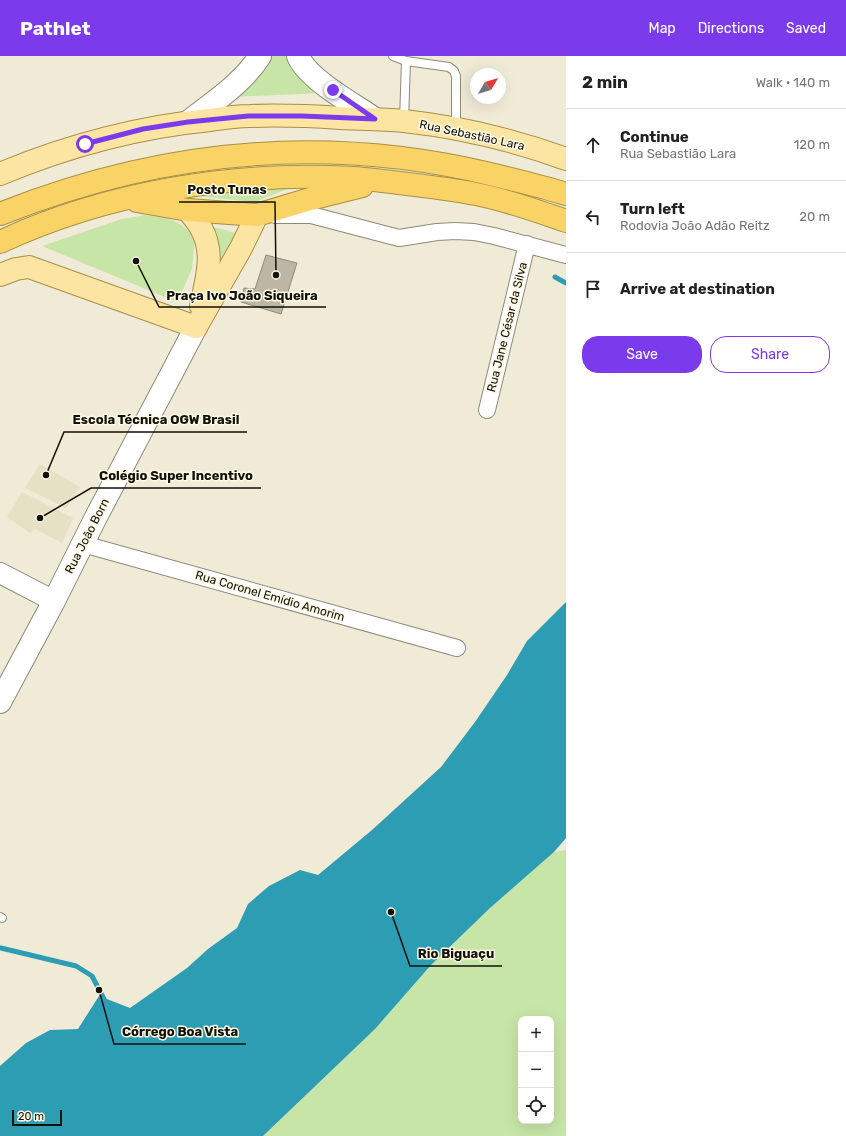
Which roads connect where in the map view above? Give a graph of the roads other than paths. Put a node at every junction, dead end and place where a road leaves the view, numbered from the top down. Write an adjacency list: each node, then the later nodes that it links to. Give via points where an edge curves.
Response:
1 (260, 56): 7 (main road, via 244,76)
2 (298, 56): 5 (main road, via 318,80)
3 (393, 56): 4 (lane)
4 (406, 61): 6 (lane); 8 (lane, via 454,71)
5 (375, 119): 6 (main road, Rua Sebastião Lara); 7 (main road, Rua Sebastião Lara, via 248,116)
6 (404, 121): 8 (main road, Rua Sebastião Lara)
7 (188, 122): 10 (main road, Rua Sebastião Lara, via 143,129 85,144)
8 (456, 129): 9 (main road, Rua Sebastião Lara)
9 (566, 159)
10 (0, 174)
11 (439, 187): 13 (highway, via 354,178 304,177 195,185); 16 (highway, via 367,185); 17 (highway, via 478,194)
12 (566, 194): 15 (highway, via 505,177 410,158 360,153 263,153 206,158 122,174 34,200)
13 (123, 198): 14 (highway); 18 (highway, via 71,214)
14 (188, 210): 16 (highway); 22 (main road, Rua João Born, via 208,244 210,262)
15 (0, 214)
16 (257, 215): 19 (street, via 311,215 399,238 456,231 474,232); 22 (main road, Rua João Born)
17 (566, 221)
18 (0, 242)
19 (527, 244): 20 (street); 23 (street, Rua Jane César da Silva)
20 (566, 255)
21 (0, 275): 22 (main road, via 29,267)
22 (196, 327): 24 (main road, Rua João Born)
23 (487, 410)
24 (83, 544): 26 (main road, Rua João Born); 27 (street, Rua Coronel Emídio Amorim)
25 (0, 573): 26 (street)
26 (54, 600): 28 (main road, Rua João Born)
27 (457, 648)
28 (0, 702)

